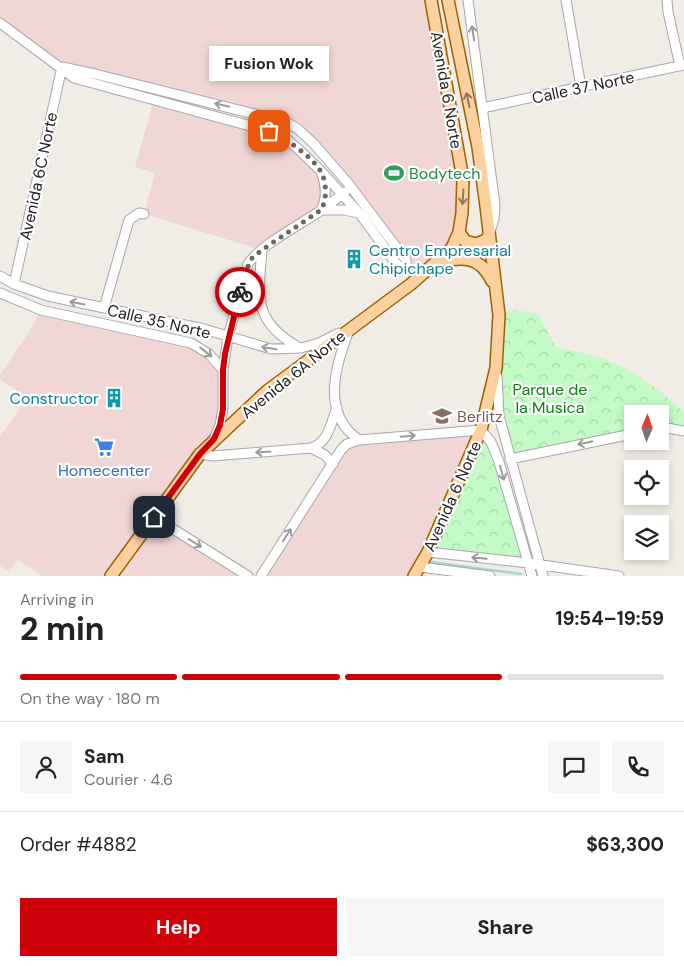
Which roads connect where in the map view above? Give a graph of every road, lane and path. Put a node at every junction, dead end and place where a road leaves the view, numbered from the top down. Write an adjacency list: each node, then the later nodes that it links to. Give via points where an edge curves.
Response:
1 (431, 0): 19 (main road, Avenida 6 Norte, one-way to 19, via 462,168)
2 (448, 0): 12 (main road, Avenida 6 Norte, one-way to 2)
3 (468, 0): 10 (street, Avenida 6 Norte, one-way to 3)
4 (566, 0): 9 (street)
5 (667, 0): 7 (street)
6 (0, 23): 8 (street)
7 (682, 65): 9 (street, Calle 37 Norte)
8 (62, 67): 13 (street, via 74,78 93,84 284,137); 14 (street, one-way to 8, via 314,144 286,122); 24 (street, Avenida 6C Norte)
9 (581, 87): 10 (street, Calle 37 Norte)
10 (482, 108): 11 (street, Avenida 6 Norte)
11 (485, 133): 12 (main road); 20 (street, Avenida 6 Norte, via 495,205)
12 (478, 148): 20 (main road, Avenida 6 Norte)
13 (321, 171): 15 (street); 16 (street, via 325,195)
14 (351, 188): 15 (street); 18 (street, via 406,260 406,266 398,266)
15 (342, 194): 16 (street); 18 (street)
16 (321, 210): 18 (street); 21 (street)
17 (144, 214): 27 (street, via 139,213 129,220)
18 (360, 214)
19 (459, 232): 20 (main road, via 465,242 476,244); 22 (main road, Avenida 6 Norte, via 452,248)
20 (489, 235): 26 (main road, Avenida 6 Norte)
21 (262, 250): 29 (street, via 248,264); 30 (street, via 258,288 265,317 273,329)
22 (437, 262): 26 (main road, via 461,258 477,263 489,275); 28 (main road, Avenida 6A Norte)
23 (0, 276): 24 (street, Calle 35 Norte)
24 (14, 284): 27 (street, Calle 35 Norte, one-way to 24, via 48,296)
25 (0, 293): 32 (street, Calle 35 Norte, one-way to 32, via 41,310 191,343 209,354)
26 (495, 293): 31 (main road, Avenida 6 Norte, via 499,314)
27 (104, 308): 29 (street, Calle 35 Norte)
28 (349, 329): 30 (street, Calle 35 Norte); 33 (street, via 335,373); 38 (main road, Avenida 6A Norte, via 267,392)
29 (228, 337): 30 (street, Calle 35 Norte, one-way to 29, via 271,349); 32 (street)
30 (301, 348)
31 (496, 368): 35 (main road, Avenida 6 Norte); 42 (street, via 498,416)
32 (223, 370): 38 (street, via 223,409)
33 (337, 407): 39 (street, via 346,428); 40 (street, via 325,438)
34 (669, 428): 36 (street)
35 (481, 430): 39 (street, one-way to 35); 45 (main road, Avenida 6 Norte); 46 (street, one-way to 46, via 491,442 499,462)
36 (684, 431)
37 (624, 436): 42 (street, one-way to 42)
38 (214, 439): 41 (main road, Avenida 6A Norte)
39 (359, 440): 43 (street, via 344,447)
40 (311, 448): 41 (street, one-way to 41, via 213,456); 43 (street, via 325,455)
41 (200, 454): 44 (main road, Avenida 6A Norte)
42 (510, 459): 47 (street)
43 (333, 464): 51 (street, one-way to 43)
44 (154, 517): 49 (main road, Avenida 6A Norte); 50 (street, one-way to 50)
45 (428, 552): 46 (street, one-way to 45); 48 (main road, Avenida 6 Norte)
46 (528, 563): 47 (street); 53 (street)
47 (539, 564): 54 (street); 55 (street)
48 (417, 572): 52 (street)
49 (112, 576)
50 (248, 576)
51 (261, 576)
52 (490, 576)
53 (532, 576)
54 (543, 576)
55 (619, 576)

